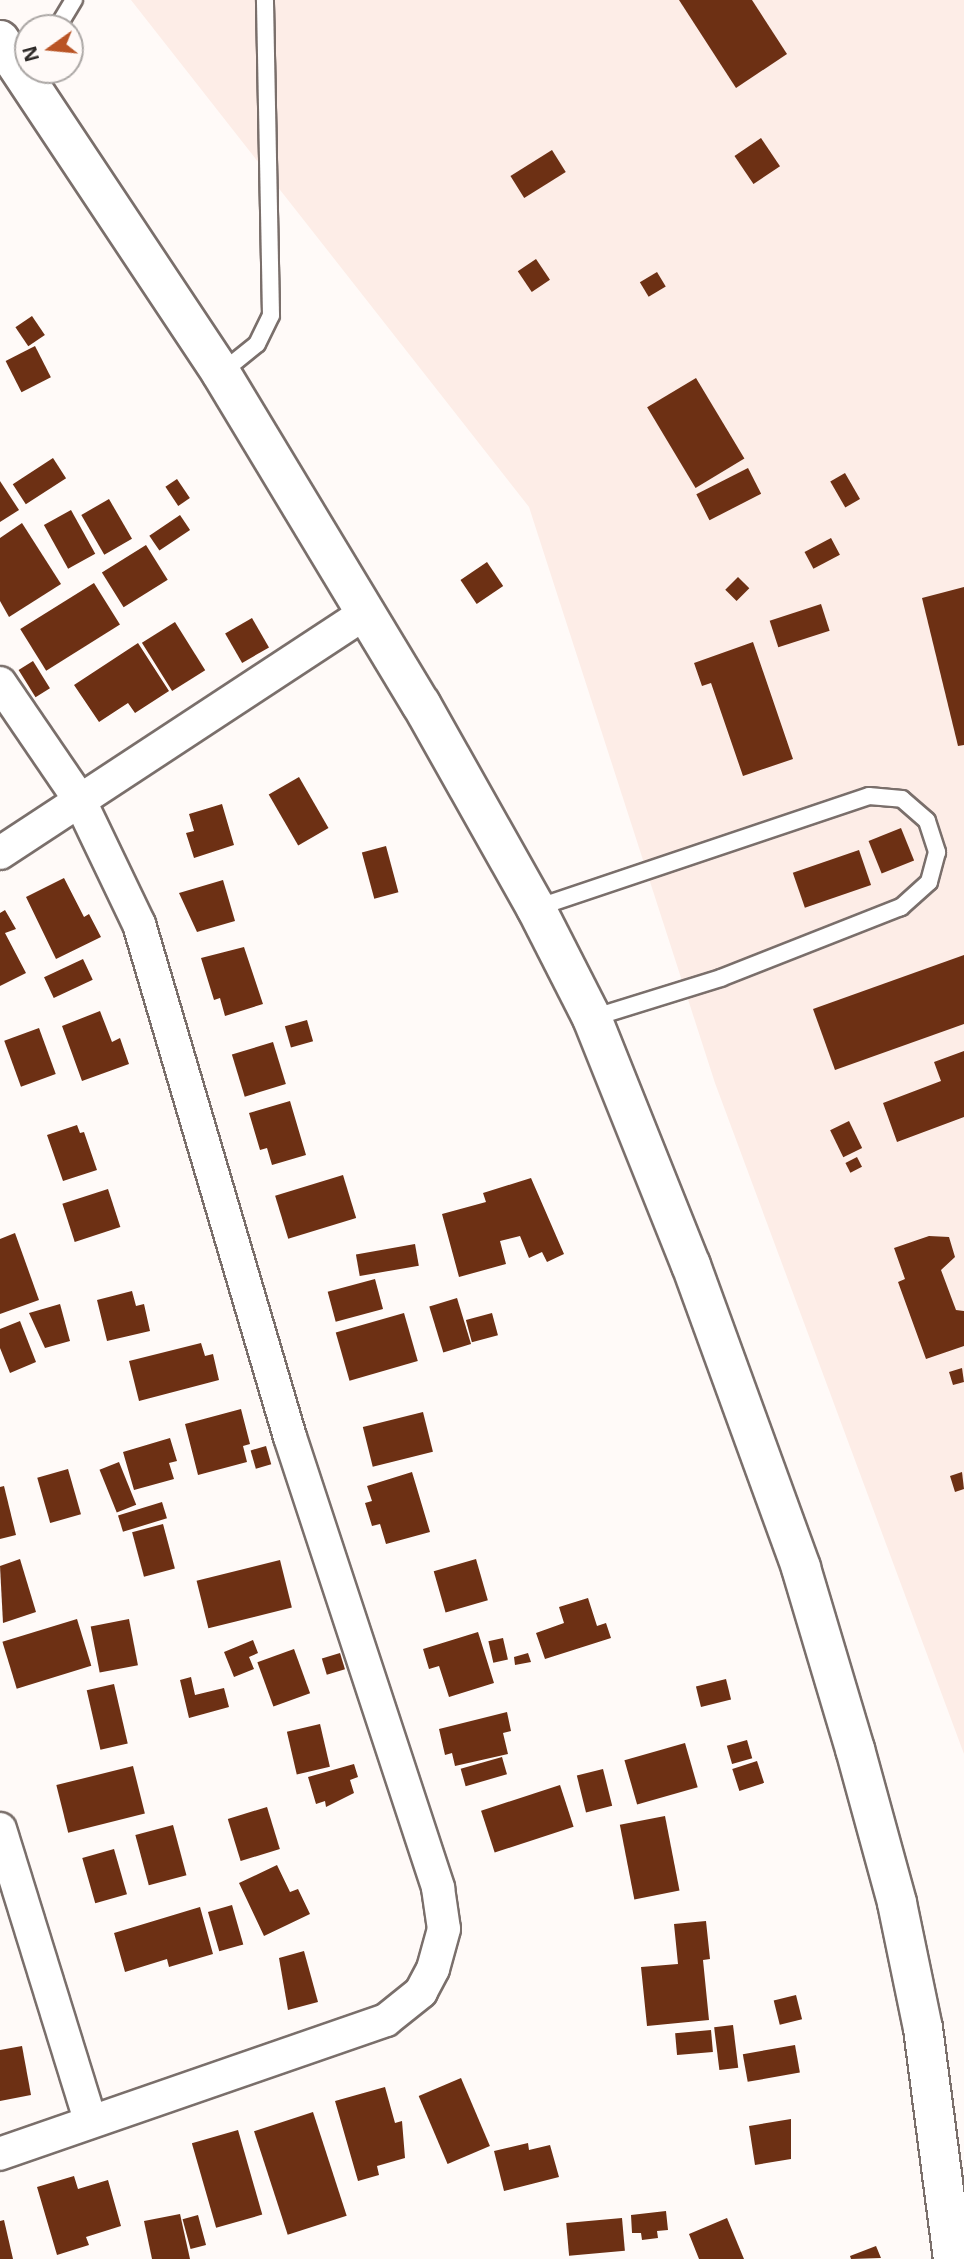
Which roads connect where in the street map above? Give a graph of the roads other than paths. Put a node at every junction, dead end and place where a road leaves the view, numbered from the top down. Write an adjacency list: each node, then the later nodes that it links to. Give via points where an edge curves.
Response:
1 (265, 0): 5 (lane, via 271,315 257,345)
2 (0, 40): 3 (main road)
3 (14, 57)
4 (34, 84): 5 (main road)
5 (221, 373): 6 (main road)
6 (363, 614): 8 (street); 10 (main road, via 421,704)
7 (0, 683): 8 (street)
8 (79, 799): 9 (street); 13 (street, via 139,924 172,1022 290,1437 438,1888 444,1929 421,1992 386,2020)
9 (0, 853)
10 (537, 908): 11 (main road); 11 (lane, via 869,796 902,799 927,821 937,852 929,882 901,907 721,978)
11 (592, 1018): 15 (main road, via 691,1265 801,1568 855,1749 897,1903 923,2028)
12 (0, 1829): 13 (street)
13 (90, 2120): 14 (street)
14 (0, 2154)
15 (953, 2259)

